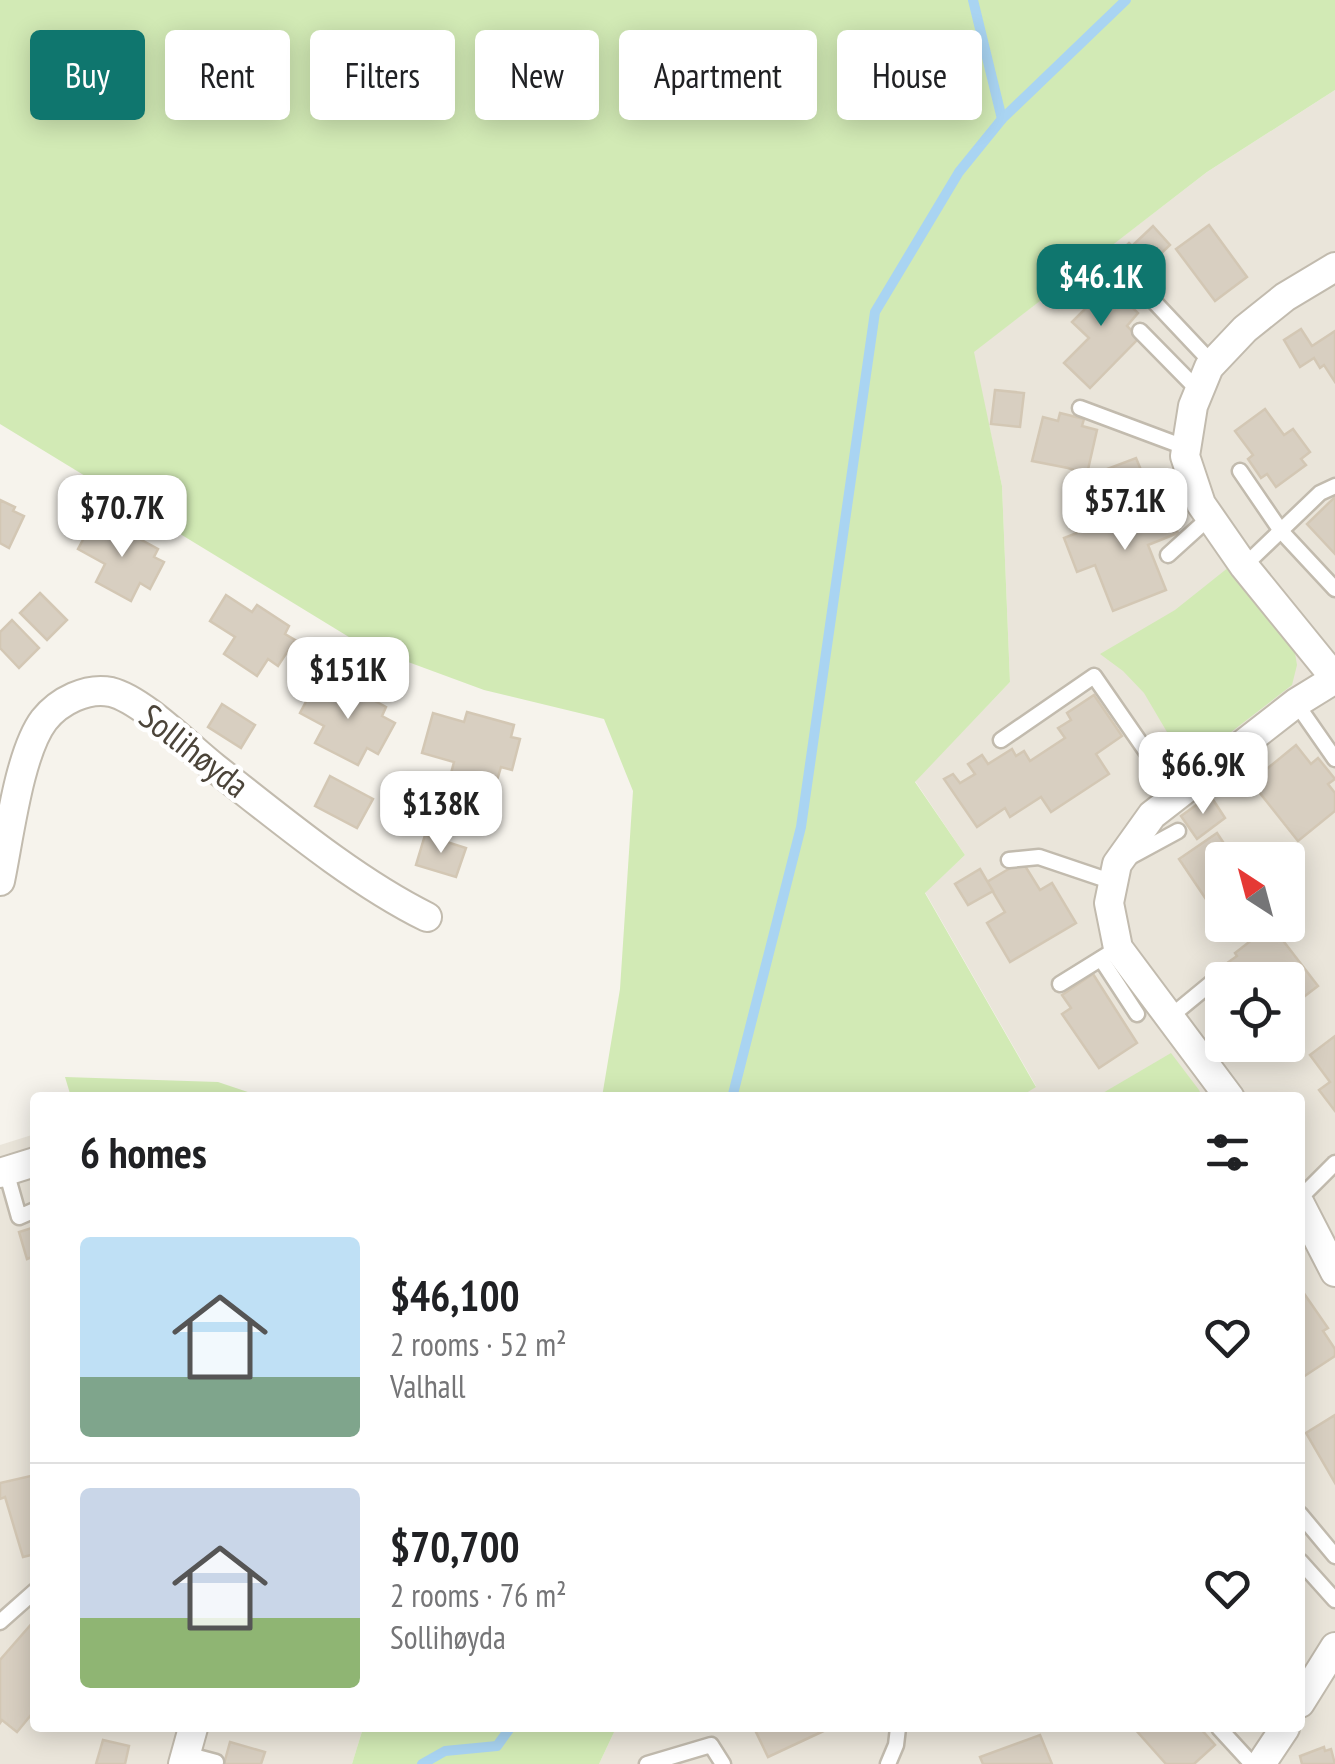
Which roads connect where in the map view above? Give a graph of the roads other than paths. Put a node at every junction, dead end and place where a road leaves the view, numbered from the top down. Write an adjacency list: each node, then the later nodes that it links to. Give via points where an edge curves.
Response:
1 (1335, 267): 4 (street, via 1285,297)
2 (1146, 293): 4 (lane)
3 (1140, 331): 5 (lane)
4 (1212, 363): 5 (street)
5 (1199, 391): 7 (street)
6 (1080, 408): 7 (lane)
7 (1186, 448): 10 (street)
8 (1240, 472): 11 (lane)
9 (1335, 486): 11 (lane)
10 (1210, 517): 12 (lane); 13 (street)
11 (1281, 531): 13 (lane); 14 (lane)
12 (1168, 555)
13 (1244, 566): 15 (street)
14 (1335, 589)
15 (1335, 678): 16 (street)
16 (1296, 703): 18 (lane); 19 (street)
17 (1001, 740): 19 (lane, via 1094,676)
18 (1335, 759)
19 (1177, 796): 22 (street, via 1152,815)
20 (1178, 832): 22 (lane)
21 (1009, 860): 22 (lane, via 1039,858)
22 (1115, 873): 25 (street, via 1108,902)
23 (0, 880): 24 (street, Sollihøyda, via 39,728 76,696 108,692 140,706 301,834)
24 (426, 917)
25 (1110, 954): 26 (lane); 28 (lane); 29 (street)
26 (1060, 984)
27 (1205, 987): 29 (lane)
28 (1136, 1014)
29 (1170, 1017): 30 (street)
30 (1226, 1092)
31 (1335, 1163): 34 (lane)
32 (30, 1164): 33 (street)
33 (3, 1172): 35 (lane, via 19,1217)
34 (1305, 1197)
35 (30, 1212)
36 (1305, 1213): 37 (street)
37 (1335, 1272)
38 (1305, 1520): 39 (lane)
39 (1335, 1556)
40 (1305, 1566): 42 (lane)
41 (30, 1595): 43 (lane)
42 (1335, 1600)
43 (18, 1606): 44 (lane); 45 (lane)
44 (0, 1610)
45 (0, 1622)
46 (1335, 1647): 47 (street)
47 (1305, 1695)
48 (898, 1732): 55 (lane)
49 (1228, 1732): 51 (lane)
50 (187, 1749): 52 (lane)
51 (1269, 1749)
52 (216, 1762)
53 (648, 1764): 54 (lane, via 711,1745)
54 (723, 1764)
55 (888, 1764)

